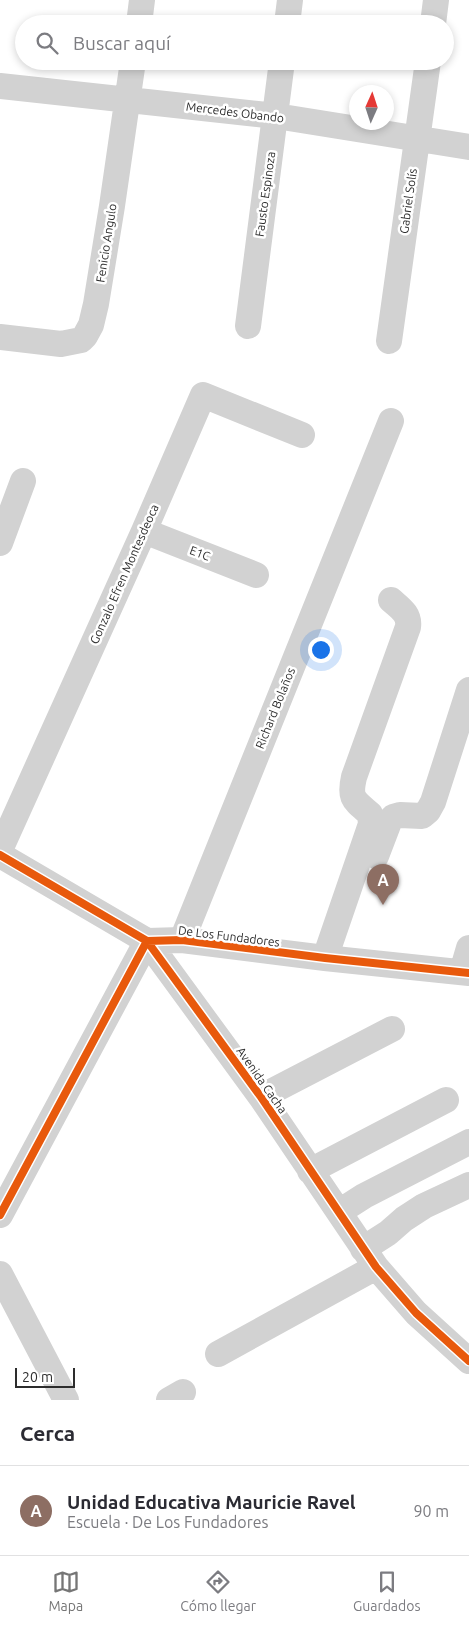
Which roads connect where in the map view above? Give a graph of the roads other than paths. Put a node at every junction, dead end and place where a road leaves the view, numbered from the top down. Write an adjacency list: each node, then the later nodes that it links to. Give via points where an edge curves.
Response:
1 (142, 0): 4 (street)
2 (290, 0): 5 (street)
3 (436, 0): 6 (street)
4 (140, 15)
5 (288, 15)
6 (434, 15)
7 (132, 70): 11 (street, Fenicio Angulo)
8 (281, 70): 12 (street, Fausto Espinoza)
9 (427, 70): 13 (street, Gabriel Solís)
10 (0, 86): 11 (street, Mercedes Obando)
11 (128, 99): 12 (street, Mercedes Obando); 16 (street, Fenicio Angulo, via 96,304 86,336 74,343 62,344)
12 (276, 116): 13 (street, Mercedes Obando); 15 (street, Fausto Espinoza)
13 (417, 138): 14 (street, Mercedes Obando); 17 (street, Gabriel Solís)
14 (469, 147)
15 (248, 326)
16 (0, 337)
17 (388, 341)
18 (391, 421): 28 (street, Richard Bolaños)
19 (302, 435): 21 (street, Gonzalo Efren Montesdeoca, via 203,395)
20 (23, 481): 22 (street)
21 (144, 531): 23 (street, E1C); 26 (street, Gonzalo Efren Montesdeoca)
22 (0, 543)
23 (256, 575)
24 (391, 600): 30 (street, via 406,614 408,627 354,777 352,795 370,814 371,824)
25 (469, 690): 30 (street, via 434,802 422,816 400,815 389,822)
26 (0, 850)
27 (0, 855): 29 (street, Avenida Cacha)
28 (182, 940): 29 (street, De Los Fundadores); 30 (street, De Los Fundadores)
29 (148, 941): 33 (street, Avenida Cacha); 39 (street)
30 (331, 959): 31 (street, De Los Fundadores)
31 (467, 964)
32 (392, 1029): 33 (street)
33 (261, 1097): 36 (street, Avenida Cacha)
34 (446, 1100): 36 (street)
35 (469, 1142): 38 (street)
36 (310, 1170): 38 (street, Avenida Cacha)
37 (469, 1185): 40 (street, via 404,1219 388,1233)
38 (339, 1212): 40 (street, Avenida Cacha)
39 (0, 1215)
40 (369, 1258): 42 (street); 43 (street, Avenida Cacha, via 416,1313)
41 (0, 1274): 44 (street)
42 (218, 1354)
43 (469, 1361)
44 (66, 1400)

